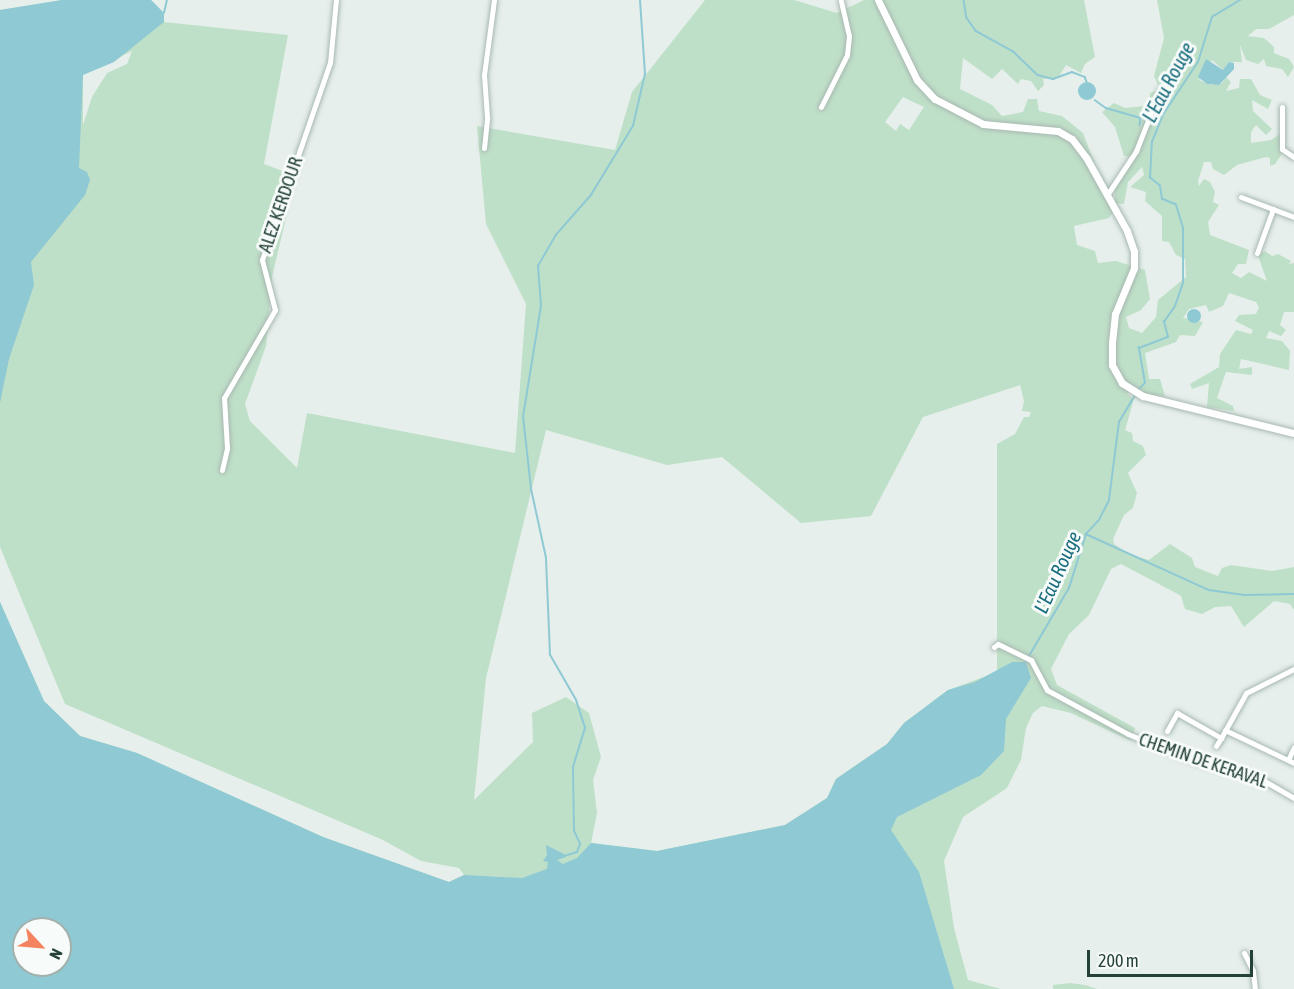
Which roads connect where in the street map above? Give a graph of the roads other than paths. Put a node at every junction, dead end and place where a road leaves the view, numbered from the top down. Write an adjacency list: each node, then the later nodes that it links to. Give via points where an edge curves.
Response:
1 (336, 0): 16 (street, ALEZ KERDOUR, via 330,63 262,260 275,310 224,398 227,448)
2 (494, 0): 8 (street, via 484,75)
3 (841, 0): 6 (street, via 849,36 847,55)
4 (878, 0): 10 (street, via 912,70 930,96 983,124 1049,129 1066,135 1081,149)
5 (1160, 90): 10 (street, via 1136,151)
6 (821, 107)
7 (1282, 107): 9 (street, via 1282,149)
8 (484, 148)
9 (1294, 158)
10 (1107, 195): 15 (street, via 1135,255 1133,273 1115,314 1111,355 1116,374 1135,393)
11 (1241, 197): 12 (street)
12 (1274, 209): 13 (street); 14 (street)
13 (1294, 217)
14 (1257, 253)
15 (1294, 433)
16 (222, 470)
17 (994, 647): 26 (street, CHEMIN DE KERAVAL, via 998,644 1030,660 1047,690 1115,728 1192,760 1261,779)
18 (1294, 669): 19 (street, via 1246,693)
19 (1226, 730): 21 (street); 24 (street)
20 (1167, 731): 21 (street, via 1177,713)
21 (1221, 738): 22 (street)
22 (1216, 746)
23 (1294, 747): 24 (street)
24 (1288, 760): 25 (street)
25 (1294, 763)
26 (1294, 798)
27 (1244, 953): 28 (street, via 1253,971)
28 (1255, 989)

